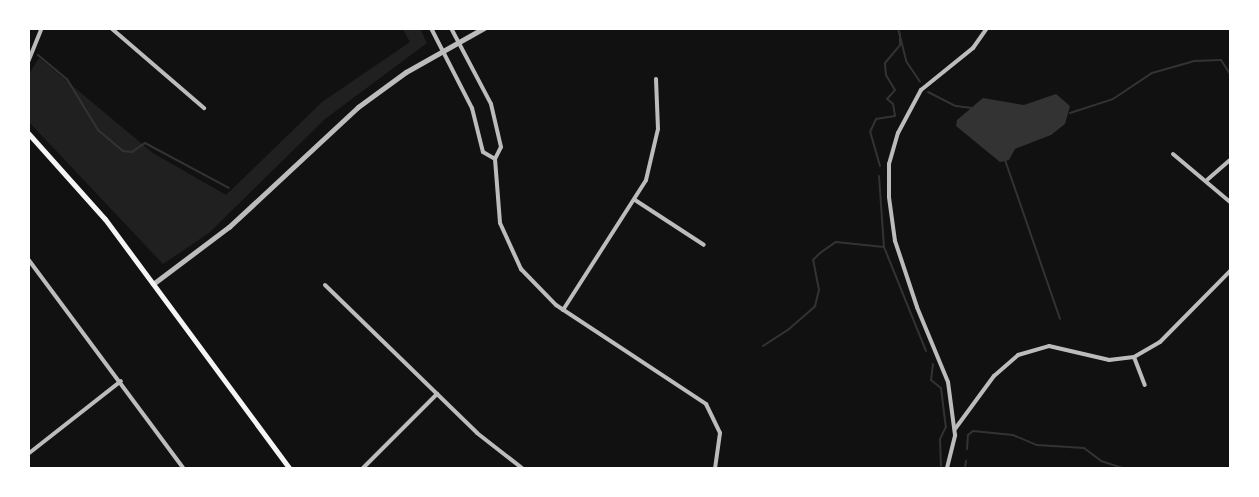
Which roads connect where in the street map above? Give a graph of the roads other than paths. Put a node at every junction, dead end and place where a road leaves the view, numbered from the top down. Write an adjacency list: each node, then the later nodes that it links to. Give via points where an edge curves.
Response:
1 (42, 28): 9 (street)
2 (111, 28): 11 (street)
3 (431, 28): 8 (street)
4 (452, 28): 7 (street)
5 (484, 28): 7 (street)
6 (987, 28): 29 (street, via 973,48 921,90 898,133 889,164 895,241 919,314 946,375)
7 (459, 42): 8 (street); 14 (street, via 491,104 501,147)
8 (443, 50): 14 (street, via 472,108 483,152); 22 (street, via 342,119 229,227)
9 (28, 63)
10 (656, 79): 17 (street, via 655,148)
11 (204, 108)
12 (28, 133): 22 (main road, via 74,180)
13 (1173, 154): 16 (street)
14 (495, 159): 24 (street, via 497,209 506,240 531,283)
15 (1230, 160): 16 (street)
16 (1207, 180): 18 (street)
17 (635, 200): 19 (street); 24 (street)
18 (1230, 202)
19 (704, 244)
20 (28, 259): 26 (street)
21 (1230, 271): 25 (street, via 1160,342)
22 (153, 284): 32 (main road)
23 (325, 285): 28 (street)
24 (563, 310): 35 (street, via 706,404 720,433)
25 (1134, 357): 27 (street); 29 (street, via 1109,360 1063,346 1027,350 994,376)
26 (121, 381): 30 (street); 31 (street)
27 (1145, 385)
28 (437, 394): 33 (street); 34 (street, via 477,433)
29 (954, 429): 36 (street, via 953,453)
30 (28, 454)
31 (183, 468)
32 (289, 468)
33 (363, 468)
34 (522, 468)
35 (715, 468)
36 (947, 468)

